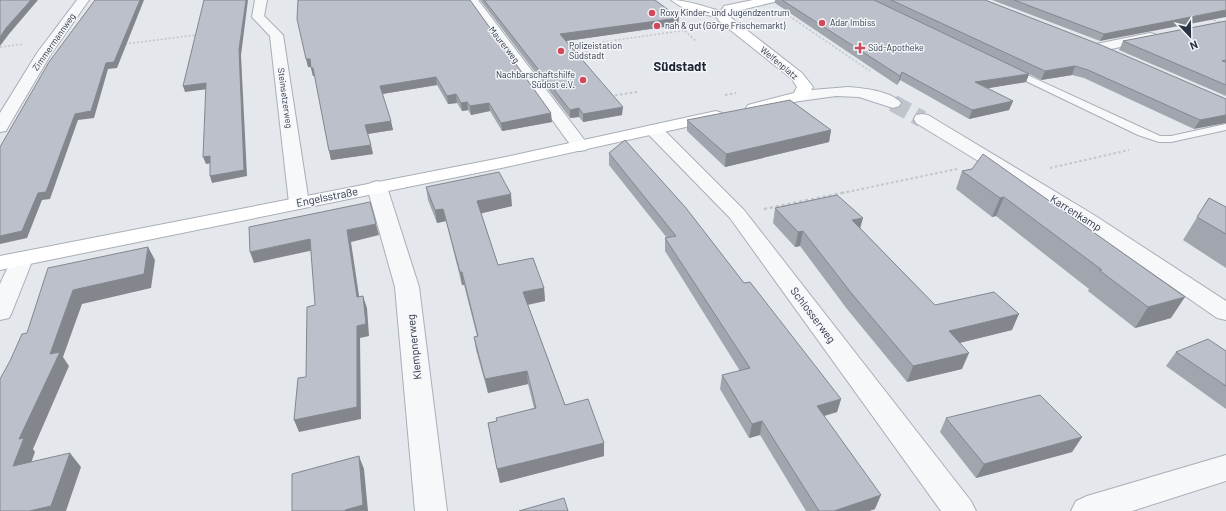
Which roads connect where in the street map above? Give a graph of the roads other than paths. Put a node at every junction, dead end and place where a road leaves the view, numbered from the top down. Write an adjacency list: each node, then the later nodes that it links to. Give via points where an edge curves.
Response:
1 (83, 0): 15 (street, Zimmermannweg, via 44,53)
2 (261, 0): 20 (street, Steinsetzerweg, via 258,17 276,35)
3 (472, 0): 18 (street, Maurerweg)
4 (677, 0): 6 (street, via 692,8)
5 (770, 0): 6 (street, via 728,9)
6 (724, 15): 12 (street, Welfenplatz, via 723,18 797,76 805,88)
7 (1162, 35): 9 (street)
8 (1086, 42): 9 (street)
9 (1101, 47): 10 (street)
10 (1121, 56)
11 (1002, 65): 16 (lane, via 1159,139 1171,139)
12 (800, 96): 13 (street, via 845,90 867,92); 17 (street, Welfenplatz)
13 (893, 103)
14 (922, 119): 23 (street, Karrenkamp, via 1087,219)
15 (0, 126)
16 (1226, 127)
17 (654, 130): 18 (street, Engelsstraße); 26 (street, Schlosserweg, via 736,214)
18 (580, 146): 19 (street, Engelsstraße)
19 (377, 187): 20 (street, Engelsstraße); 25 (street, Klempnerweg, via 407,287)
20 (299, 203): 21 (street, Engelsstraße)
21 (11, 261): 22 (street)
22 (0, 312)
23 (1226, 312)
24 (1226, 468): 27 (street)
25 (431, 511)
26 (960, 511)
27 (1087, 511)

